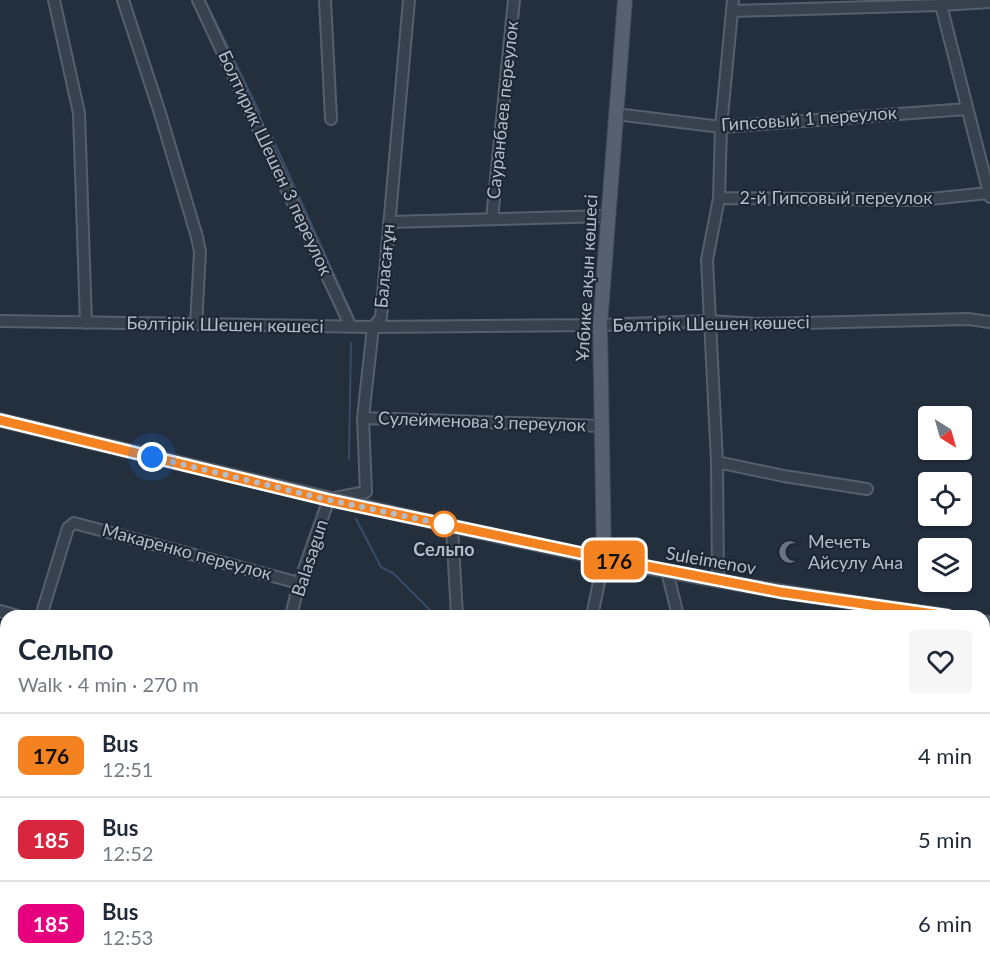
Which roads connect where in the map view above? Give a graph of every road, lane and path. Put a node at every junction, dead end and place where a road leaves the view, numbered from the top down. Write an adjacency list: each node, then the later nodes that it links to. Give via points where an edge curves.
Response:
1 (54, 0): 23 (street, via 79,113)
2 (123, 0): 24 (street, via 197,237 200,252)
3 (198, 0): 26 (street, Болтирик Шешен 3 переулок)
4 (325, 0): 13 (street)
5 (409, 0): 19 (street, Баласағұн)
6 (514, 0): 18 (street, Сауранбаев переулок)
7 (625, 0): 12 (main road, Ұлбике ақын көшесі)
8 (990, 2): 10 (street)
9 (733, 5): 10 (street); 14 (street)
10 (941, 5): 11 (street)
11 (967, 109): 14 (street, Гипсовый 1 переулок); 15 (street)
12 (616, 114): 14 (street, Гипсовый 1 переулок); 17 (main road, Ұлбике ақын көшесі)
13 (331, 119)
14 (721, 127): 16 (street)
15 (989, 196): 16 (street, 2-й Гипсовый переулок, via 921,201)
16 (719, 198): 21 (street, via 707,260)
17 (608, 216): 18 (street, Сауранбаев переулок); 25 (main road, Ұлбике ақын көшесі)
18 (492, 219): 19 (street, Сауранбаев переулок)
19 (389, 222): 27 (street, Баласағұн, via 381,318)
20 (0, 321): 23 (street, Бөлтірік Шешен көшесі)
21 (709, 321): 22 (street, Бөлтірік Шешен көшесі); 25 (street, Бөлтірік Шешен көшесі); 31 (street)
22 (990, 321)
23 (86, 323): 24 (street, Бөлтірік Шешен көшесі)
24 (196, 325): 26 (street, Бөлтірік Шешен көшесі)
25 (600, 325): 27 (street, Бөлтірік Шешен көшесі); 30 (main road, Ұлбике ақын көшесі)
26 (351, 327): 27 (street, Бөлтірік Шешен көшесі)
27 (373, 327): 28 (street, Баласағұн)
28 (363, 418): 30 (street, Сулейменова 3 переулок); 33 (street, Баласағұн, via 366,492)
29 (0, 420): 33 (main road, Suleimenov)
30 (602, 426): 35 (main road, Ұлбике ақын көшесі)
31 (717, 462): 32 (street); 37 (street)
32 (867, 489)
33 (329, 500): 34 (main road, Suleimenov); 38 (street, Balasagun)
34 (452, 526): 35 (main road, Suleimenov); 41 (street)
35 (604, 558): 36 (main road, Suleimenov); 42 (street)
36 (667, 571): 37 (main road, Suleimenov); 43 (street)
37 (718, 580): 44 (main road, Suleimenov)
38 (299, 583): 39 (street, Макаренко переулок, via 74,523 68,528); 40 (street, Balasagun)
39 (42, 610)
40 (292, 610)
41 (457, 610)
42 (593, 610)
43 (677, 610)
44 (906, 610)

